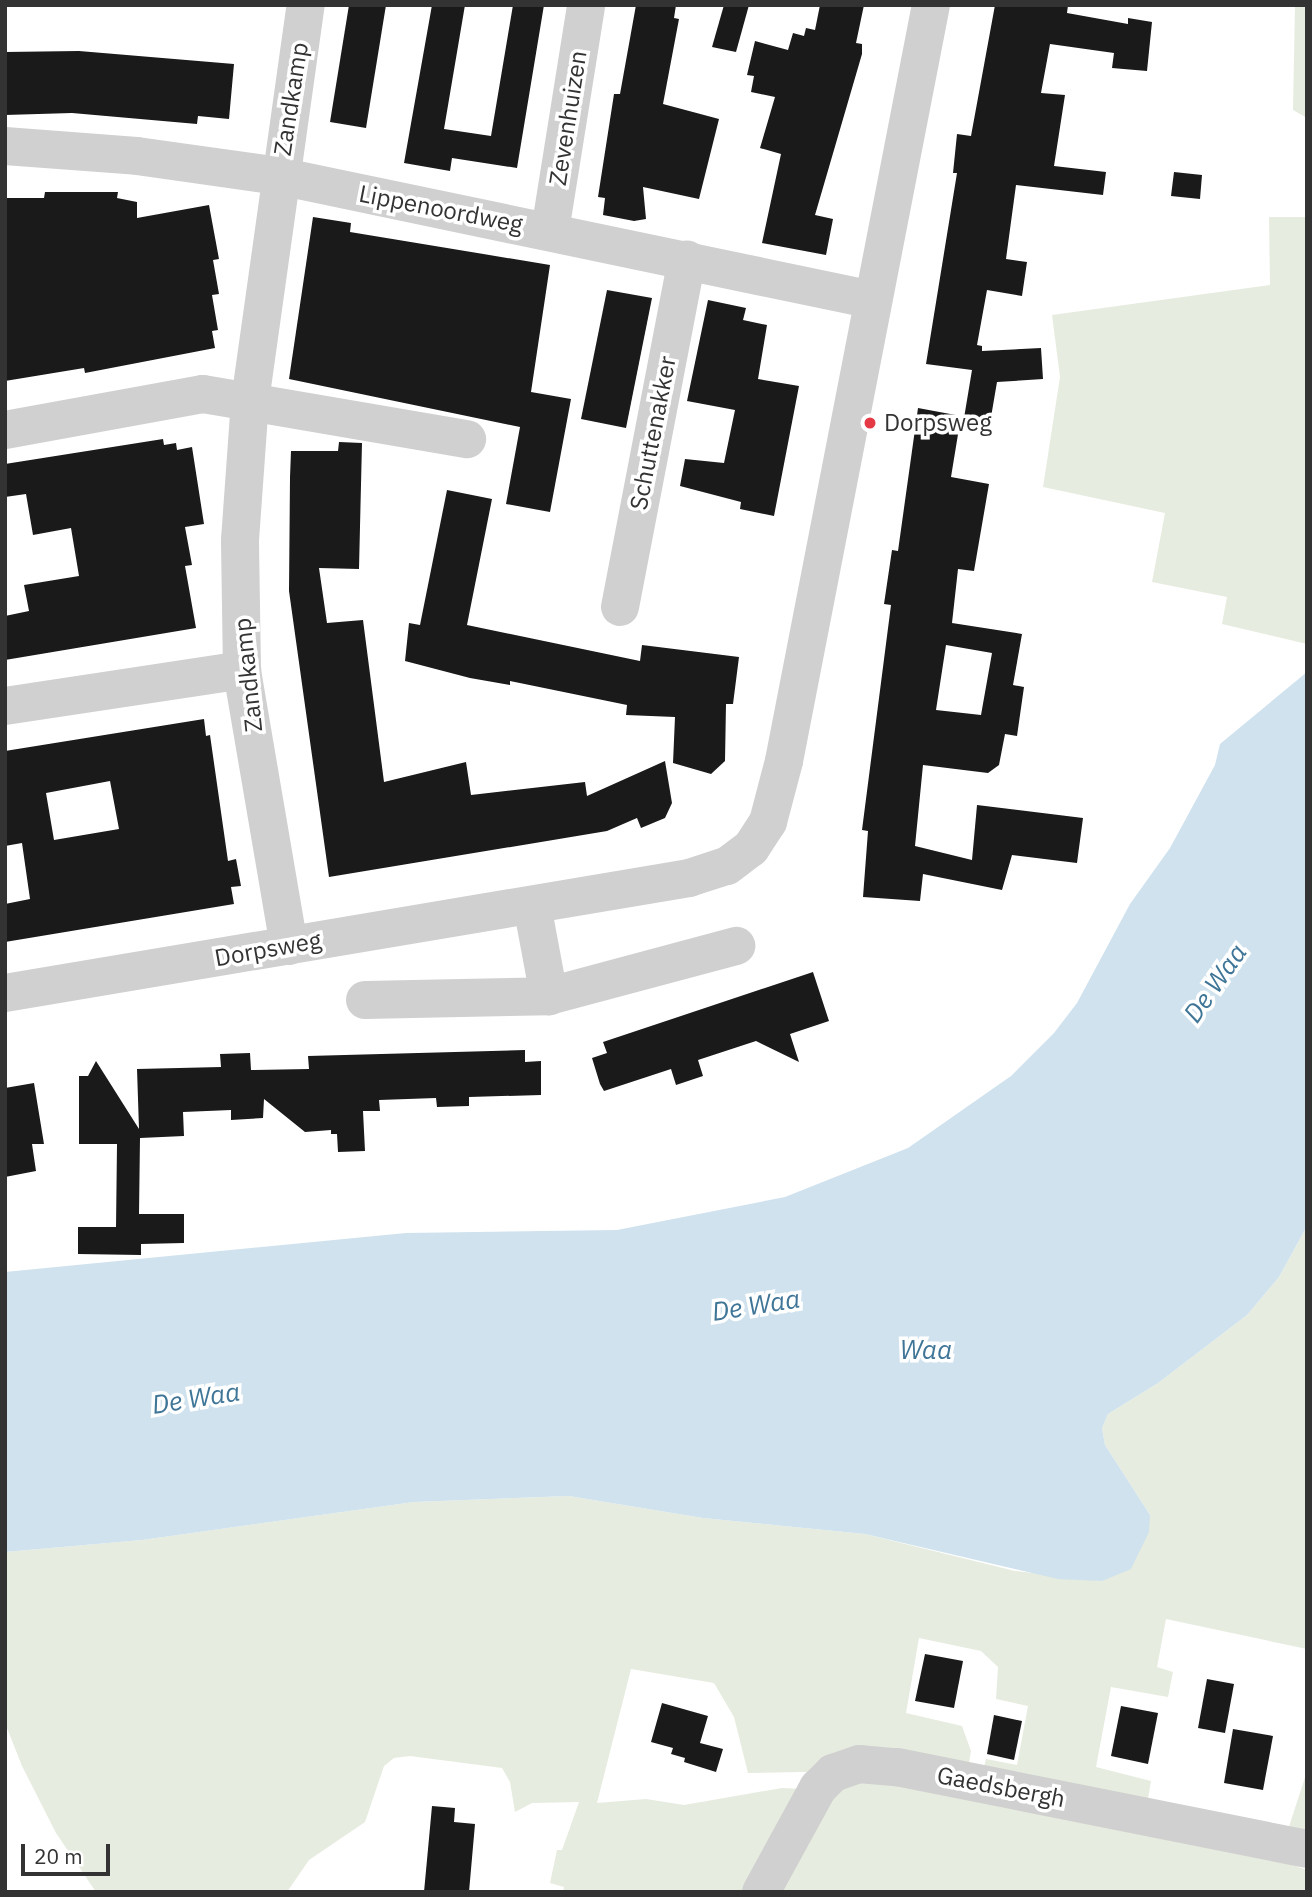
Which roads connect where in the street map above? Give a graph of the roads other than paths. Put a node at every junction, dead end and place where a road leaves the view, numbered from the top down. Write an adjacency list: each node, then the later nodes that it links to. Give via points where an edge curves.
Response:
1 (306, 5): 5 (street, Zandkamp)
2 (586, 5): 6 (street, Zevenhuizen)
3 (930, 5): 8 (street, Dorpsweg)
4 (5, 146): 5 (street, Lippenoordweg, via 124,155)
5 (279, 176): 6 (street, Lippenoordweg); 9 (street, Zandkamp)
6 (550, 231): 7 (street, Lippenoordweg)
7 (687, 259): 8 (street, Lippenoordweg); 12 (street, Schuttenakker)
8 (873, 300): 15 (street, Dorpsweg, via 784,761 764,829 741,858 709,873)
9 (250, 401): 10 (street, via 203,394); 11 (street); 13 (street, Zandkamp, via 240,540)
10 (5, 430)
11 (467, 439)
12 (620, 607)
13 (242, 670): 14 (street); 16 (street, Zandkamp)
14 (5, 706)
15 (532, 905): 16 (street, Dorpsweg); 19 (street)
16 (289, 946): 18 (street, Dorpsweg)
17 (736, 946): 19 (street)
18 (5, 993)
19 (549, 996): 20 (street)
20 (365, 1000)
21 (1307, 1849): 22 (street, Gaedsbergh, via 897,1767 859,1764 833,1773 818,1788)
22 (761, 1892)

